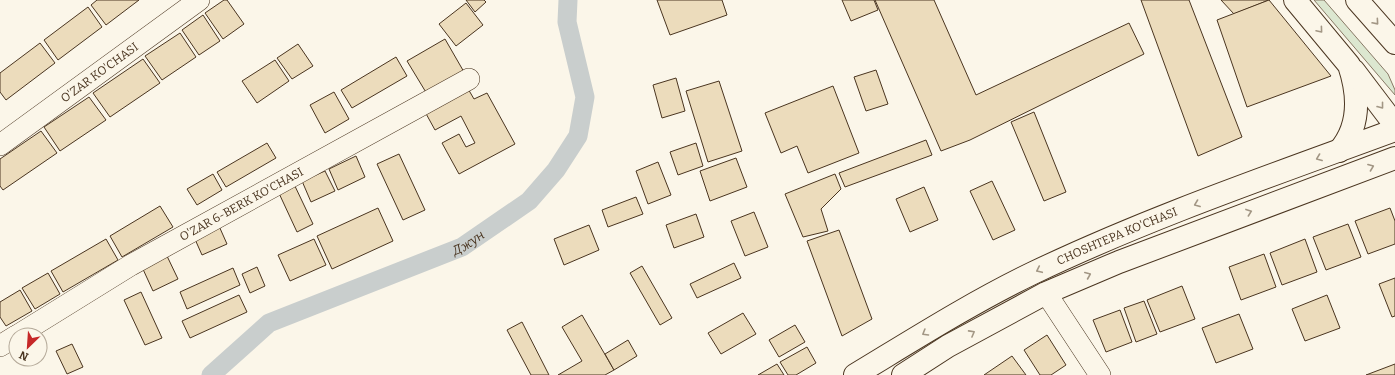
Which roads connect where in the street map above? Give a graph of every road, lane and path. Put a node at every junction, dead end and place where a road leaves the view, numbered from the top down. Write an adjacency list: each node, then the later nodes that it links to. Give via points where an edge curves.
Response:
1 (199, 0): 9 (street, O'ZAR KO'CHASI)
2 (1295, 0): 5 (main road, one-way to 5)
3 (1357, 0): 4 (main road, one-way to 4)
4 (1395, 43)
5 (1350, 66): 7 (main road, one-way to 7); 10 (main road, via 1356,90 1356,116 1350,135)
6 (469, 79): 13 (street, O'ZAR 6-BERK KO'CHASI, via 130,265)
7 (1395, 125)
8 (1395, 130): 10 (main road, CHOSHTEPA KO'CHASI)
9 (0, 145)
10 (1339, 151): 14 (main road, CHOSHTEPA KO'CHASI, one-way to 14, via 1106,239 1032,273)
11 (1395, 158): 12 (main road, CHOSHTEPA KO'CHASI, one-way to 11, via 1146,251)
12 (1046, 293): 15 (main road, CHOSHTEPA KO'CHASI, one-way to 12, via 948,346); 16 (street)
13 (31, 327)
14 (855, 375)
15 (903, 375)
16 (1100, 375)

